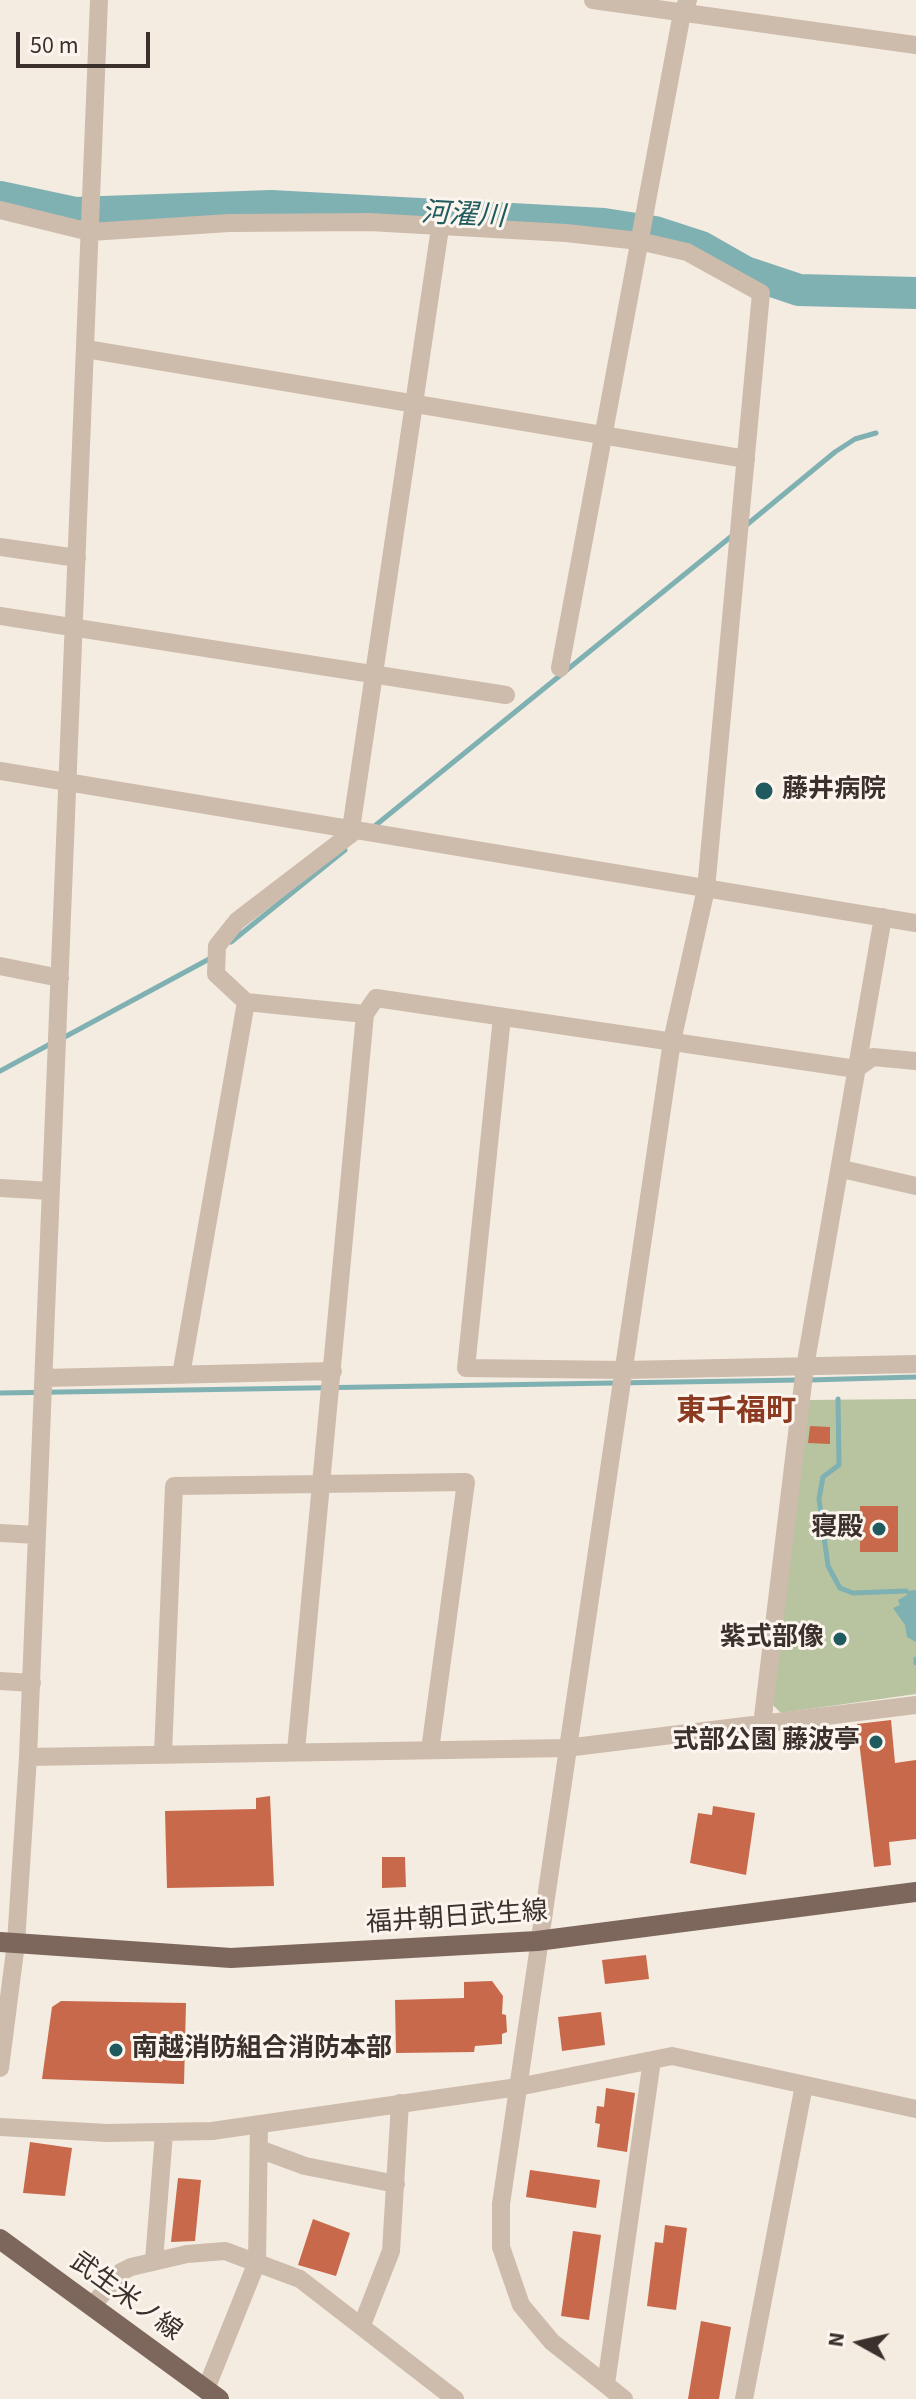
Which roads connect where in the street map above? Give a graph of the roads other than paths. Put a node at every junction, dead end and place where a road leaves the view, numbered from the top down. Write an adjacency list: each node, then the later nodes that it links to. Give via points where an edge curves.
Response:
1 (99, 0): 7 (street)
2 (593, 0): 3 (street)
3 (685, 6): 4 (street); 8 (street)
4 (916, 45)
5 (0, 210): 7 (street)
6 (440, 228): 7 (street, via 270,222); 8 (street); 10 (street)
7 (90, 232): 9 (street)
8 (639, 241): 11 (street); 12 (street, via 687,252 761,293)
9 (86, 349): 10 (street); 14 (street)
10 (413, 403): 11 (street); 18 (street)
11 (603, 434): 12 (street); 17 (street)
12 (746, 459): 23 (street)
13 (0, 547): 14 (street)
14 (77, 558): 16 (street)
15 (0, 616): 16 (street)
16 (74, 627): 18 (street); 21 (street)
17 (560, 668)
18 (372, 675): 19 (street); 22 (street)
19 (506, 695)
20 (0, 771): 21 (street)
21 (68, 783): 22 (street); 27 (street)
22 (353, 829): 23 (street); 28 (street, via 237,921 217,946 216,974)
23 (706, 889): 24 (street); 31 (street)
24 (883, 917): 25 (street); 33 (street)
25 (916, 923)
26 (0, 966): 27 (street)
27 (60, 978): 37 (street)
28 (246, 1002): 29 (street); 42 (street)
29 (365, 1014): 30 (street, via 376,998); 41 (street)
30 (502, 1017): 31 (street); 40 (street, via 466,1368)
31 (672, 1041): 33 (street); 40 (street)
32 (916, 1061): 33 (street, via 873,1057)
33 (856, 1069): 34 (street)
34 (842, 1169): 35 (street); 39 (street)
35 (916, 1186)
36 (0, 1188): 37 (street)
37 (51, 1191): 43 (street)
38 (916, 1364): 39 (street)
39 (805, 1367): 40 (street); 50 (street)
40 (624, 1370): 51 (street)
41 (333, 1371): 42 (street); 44 (street)
42 (181, 1375): 43 (street)
43 (44, 1378): 46 (street)
44 (322, 1483): 52 (street, via 466,1482); 53 (street); 54 (street, via 174,1486)
45 (0, 1533): 46 (street)
46 (37, 1535): 48 (street)
47 (0, 1681): 48 (street)
48 (32, 1683): 55 (street)
49 (916, 1705): 50 (street)
50 (762, 1725): 51 (street)
51 (566, 1748): 52 (street); 57 (street)
52 (430, 1750): 53 (street)
53 (296, 1751): 54 (street)
54 (163, 1754): 55 (street)
55 (28, 1757): 58 (street)
56 (916, 1892): 57 (main road, 福井朝日武生線)
57 (537, 1941): 58 (main road, 福井朝日武生線, via 231,1958); 62 (street)
58 (8, 1942): 60 (street)
59 (652, 2060): 61 (street, via 672,2056); 62 (street); 75 (street)
60 (0, 2068)
61 (804, 2085): 64 (street); 79 (street)
62 (518, 2087): 63 (street); 75 (street, via 501,2204 501,2247 509,2279 521,2305 552,2342)
63 (400, 2103): 65 (street); 69 (street)
64 (916, 2109)
65 (259, 2124): 67 (street); 68 (street)
66 (0, 2127): 67 (street)
67 (164, 2133): 71 (street)
68 (259, 2149): 69 (street, via 305,2166); 72 (street)
69 (396, 2184): 74 (street, via 391,2251)
70 (0, 2239): 73 (main road, 武生米ノ線)
71 (154, 2261): 72 (street, via 206,2250); 73 (street, via 121,2272)
72 (257, 2262): 74 (street, via 300,2279); 76 (street)
73 (92, 2306): 76 (main road, 武生米ノ線)
74 (362, 2325): 77 (street)
75 (606, 2384): 78 (street)
76 (213, 2394)
77 (455, 2399)
78 (624, 2399)
79 (744, 2399)

